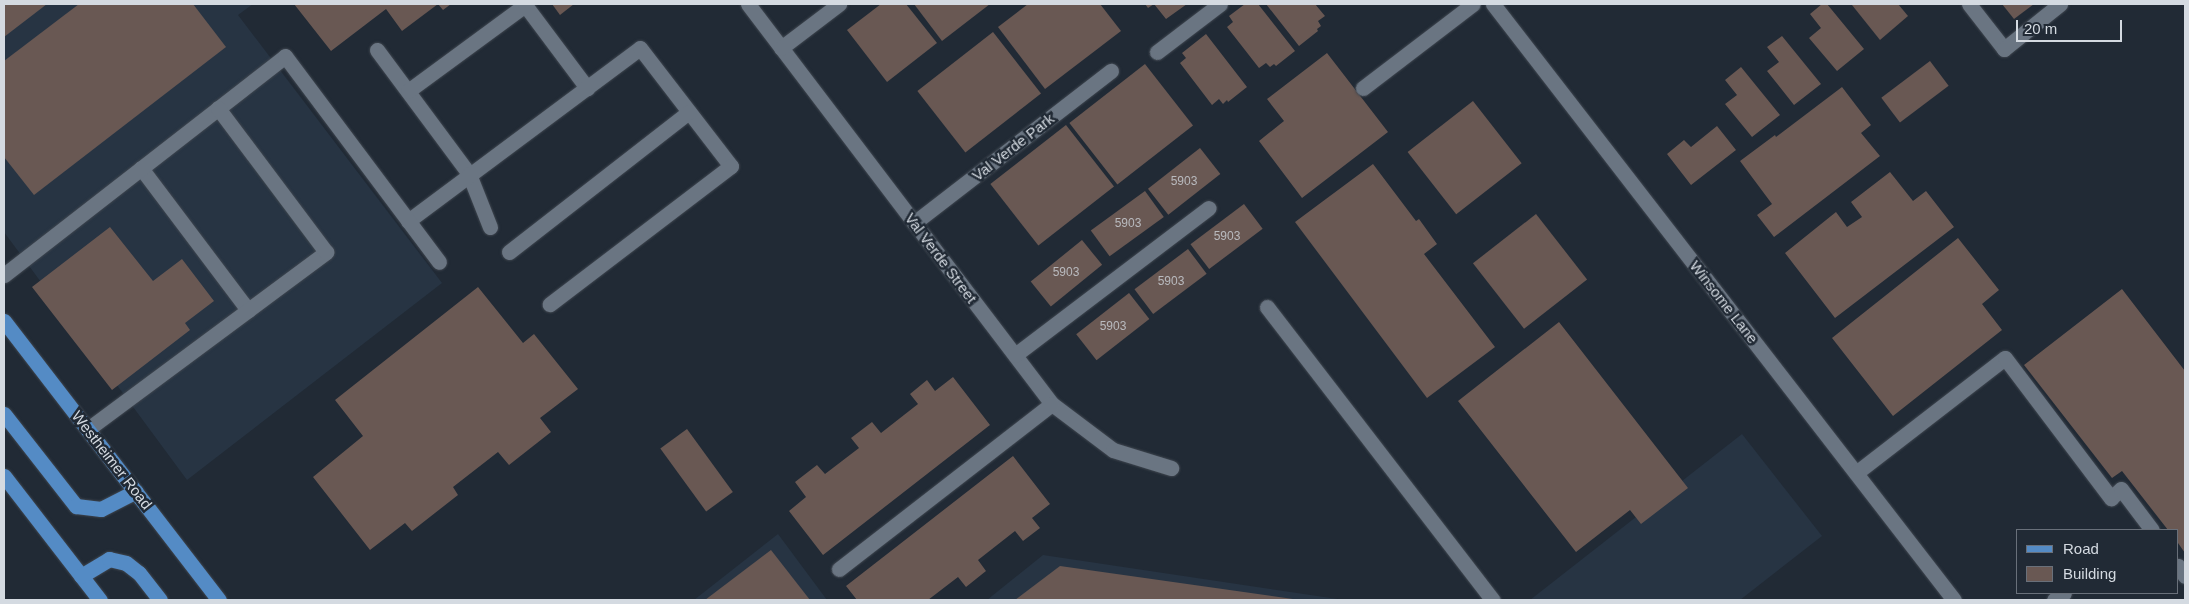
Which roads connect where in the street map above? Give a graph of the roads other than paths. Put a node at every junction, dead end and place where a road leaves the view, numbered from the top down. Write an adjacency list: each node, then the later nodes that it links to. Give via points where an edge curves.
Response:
1 (748, 4): 8 (street, Val Verde Street)
2 (839, 4): 8 (street)
3 (1220, 4): 10 (street)
4 (1473, 4): 13 (street)
5 (1493, 4): 35 (street, Winsome Lane)
6 (1968, 4): 7 (street, via 2004,49)
7 (2060, 4)
8 (781, 48): 21 (street, Val Verde Street)
9 (377, 50): 14 (street)
10 (1157, 52)
11 (1112, 71): 21 (street, Val Verde Park)
12 (587, 88): 14 (street, via 525,5); 16 (street, via 640,48); 18 (street)
13 (1363, 88)
14 (408, 92): 18 (street)
15 (218, 108): 17 (street); 20 (street, via 285,56); 28 (street, via 326,252)
16 (690, 112): 23 (street); 26 (street, via 731,166)
17 (141, 168): 25 (street); 28 (street)
18 (470, 174): 20 (street); 22 (street)
19 (1209, 208): 30 (street)
20 (408, 221): 24 (street)
21 (914, 223): 30 (street, Val Verde Street)
22 (490, 227)
23 (509, 252)
24 (439, 262)
25 (4, 275)
26 (550, 304)
27 (1267, 307): 44 (street)
28 (248, 310): 33 (street)
29 (4, 321): 33 (main road, Westheimer Road)
30 (1015, 355): 31 (street, Val Verde Street)
31 (1052, 404): 34 (street, Val Verde Street, via 1113,450); 39 (street)
32 (4, 414): 37 (main road, via 76,506 101,509)
33 (88, 429): 37 (main road, Westheimer Road)
34 (1171, 468)
35 (1856, 473): 38 (street, via 2005,358 2111,498 2121,489); 45 (street, Winsome Lane)
36 (4, 476): 40 (main road)
37 (136, 491): 43 (main road, Westheimer Road)
38 (2149, 529)
39 (839, 569)
40 (81, 576): 41 (main road); 42 (main road, via 110,559 126,562)
41 (100, 600)
42 (160, 600)
43 (219, 600)
44 (1493, 600)
45 (1954, 600)

